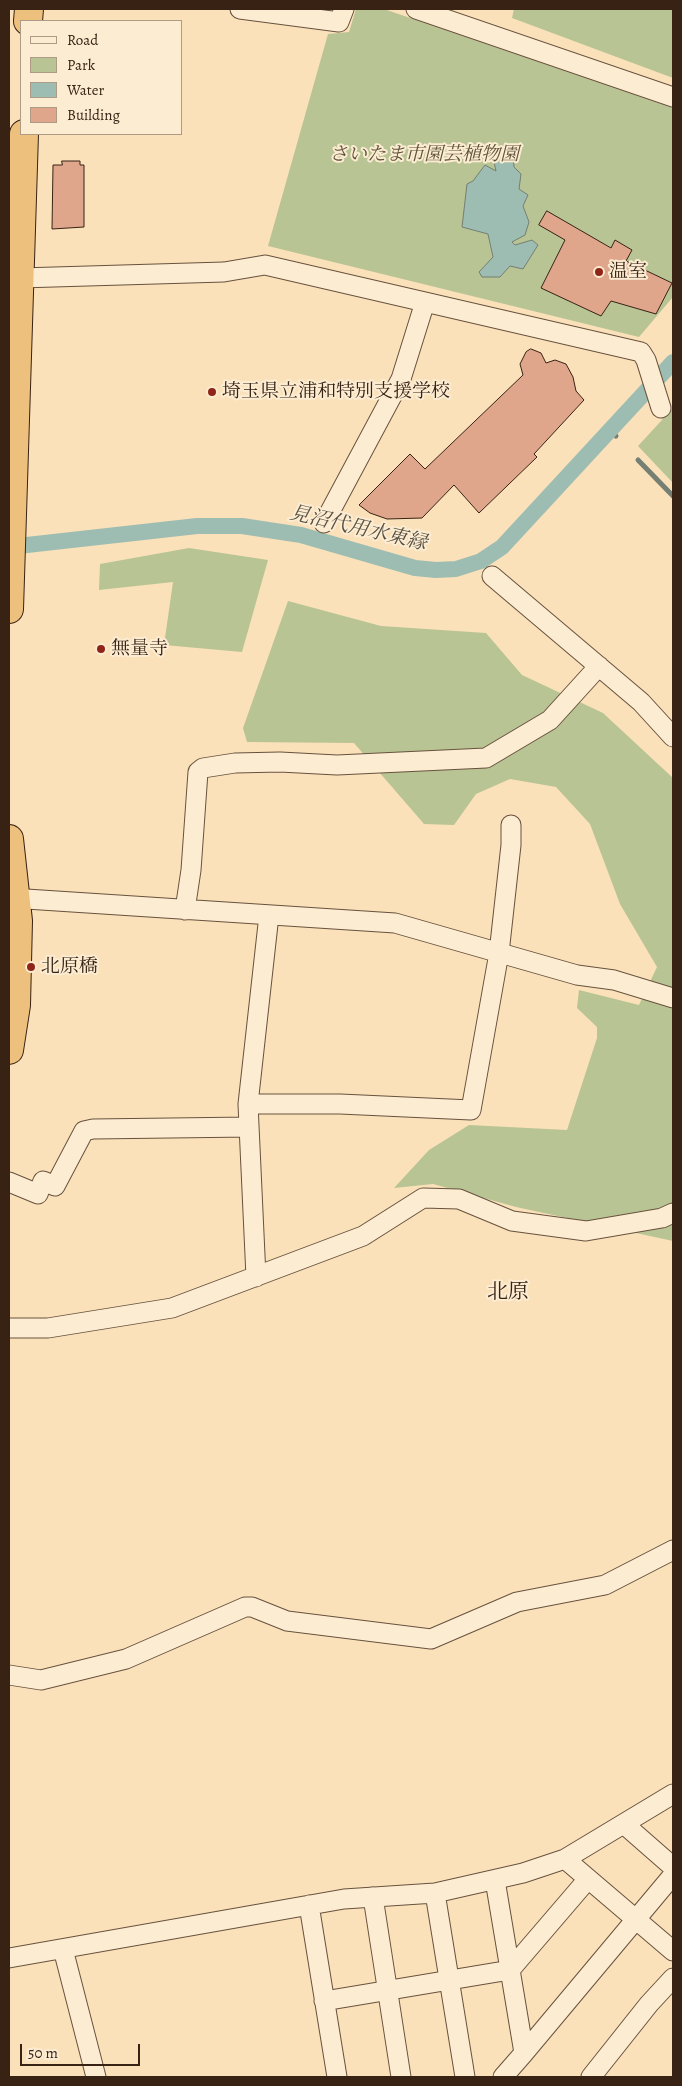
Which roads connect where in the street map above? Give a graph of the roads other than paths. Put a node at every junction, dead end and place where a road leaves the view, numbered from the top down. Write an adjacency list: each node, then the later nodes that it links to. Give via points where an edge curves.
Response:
1 (240, 9): 2 (street, via 339,22)
2 (344, 9)
3 (416, 9): 4 (street)
4 (673, 97)
5 (24, 135): 6 (highway)
6 (16, 286): 7 (street, via 224,272 265,265); 9 (highway)
7 (425, 302): 8 (street, via 641,352); 10 (street, via 401,379)
8 (660, 408)
9 (11, 504): 12 (highway)
10 (324, 523)
11 (492, 576): 13 (street)
12 (9, 609)
13 (598, 666): 14 (street, via 641,702); 18 (street, via 550,720 486,758 337,766 235,763 203,768 198,772)
14 (673, 737)
15 (511, 825): 20 (street)
16 (9, 838): 17 (highway)
17 (13, 897): 18 (street); 22 (highway, via 18,969)
18 (185, 910): 19 (street)
19 (269, 915): 20 (street, via 395,923); 23 (street)
20 (499, 953): 21 (street, via 577,975 614,980); 23 (street, via 471,1110)
21 (673, 998)
22 (9, 1050)
23 (248, 1104): 24 (street)
24 (249, 1127): 25 (street, via 84,1131 55,1186 43,1181 38,1194); 27 (street)
25 (9, 1182)
26 (673, 1214): 27 (street, via 586,1231 512,1221 459,1199 422,1198 363,1236)
27 (256, 1276): 28 (street, via 172,1308 48,1328)
28 (9, 1328)
29 (673, 1550): 30 (street, via 605,1585 516,1602 431,1639 287,1621 245,1607 126,1658 41,1680)
30 (9, 1675)
31 (673, 1794): 32 (street)
32 (625, 1825): 33 (street); 34 (street)
33 (565, 1859): 36 (street); 37 (street)
34 (673, 1867)
35 (673, 1875): 41 (street)
36 (588, 1879): 41 (street); 45 (street)
37 (495, 1880): 38 (street); 45 (street)
38 (435, 1893): 39 (street); 47 (street)
39 (374, 1897): 40 (street); 48 (street)
40 (309, 1905): 42 (street); 49 (street)
41 (636, 1920): 43 (street); 50 (street)
42 (63, 1949): 44 (street); 51 (street)
43 (673, 1951)
44 (9, 1958)
45 (510, 1970): 47 (street); 50 (street)
46 (673, 1978): 56 (street)
47 (449, 1981): 48 (street); 54 (street)
48 (387, 1991): 49 (street); 53 (street)
49 (324, 2001): 52 (street)
50 (524, 2053): 55 (street)
51 (96, 2077)
52 (337, 2077)
53 (401, 2077)
54 (465, 2077)
55 (503, 2077)
56 (591, 2077)

